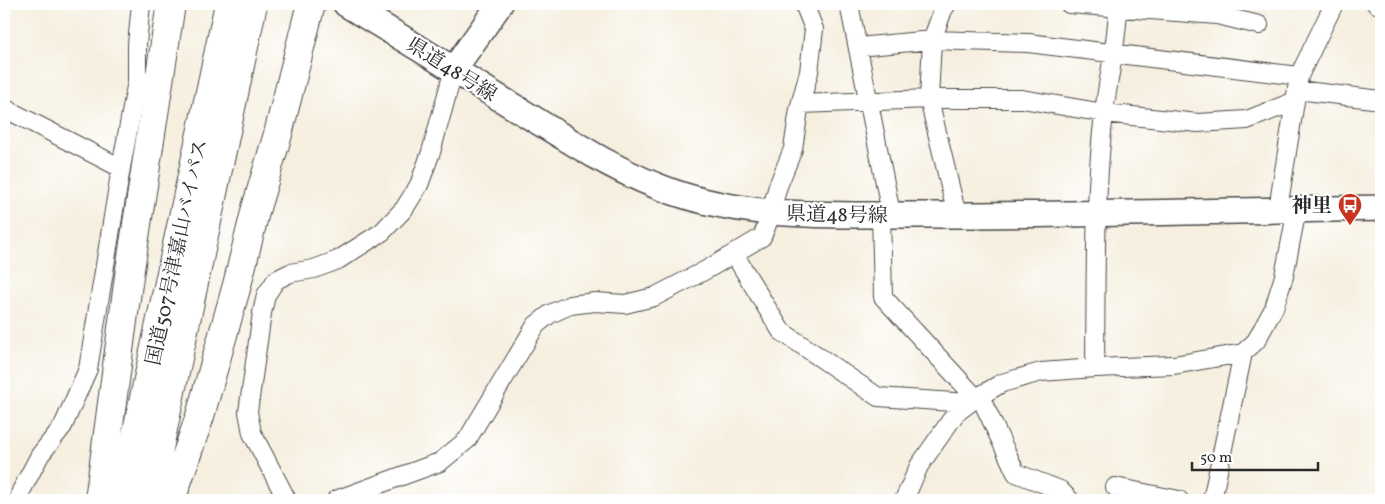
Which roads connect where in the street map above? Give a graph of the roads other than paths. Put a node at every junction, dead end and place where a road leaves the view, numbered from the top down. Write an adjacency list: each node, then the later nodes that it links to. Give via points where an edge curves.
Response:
1 (141, 4): 28 (street, via 137,81)
2 (172, 4): 41 (highway, via 129,276)
3 (229, 4): 42 (highway, 国道507号津嘉山バイパス)
4 (253, 4): 43 (highway, 国道507号津嘉山バイパス)
5 (311, 4): 44 (highway, via 200,416)
6 (346, 4): 20 (main road, 県道48号線)
7 (500, 4): 20 (main road)
8 (804, 4): 25 (street, via 814,29)
9 (849, 4): 18 (street)
10 (947, 4): 17 (street)
11 (1069, 4): 15 (street)
12 (1332, 4): 21 (street)
13 (1376, 4): 14 (street)
14 (1381, 5)
15 (1118, 6): 16 (street, via 1217,14); 19 (street)
16 (1258, 25)
17 (932, 40): 18 (street); 19 (street, via 1028,42); 22 (street)
18 (858, 47): 24 (street)
19 (1113, 53): 21 (street); 27 (street)
20 (454, 69): 31 (main road, 県道48号線, via 597,158 645,181 700,201); 45 (street, via 422,177 404,209 382,232 338,260 314,269 290,272 276,280 266,295 248,412 252,433)
21 (1297, 89): 23 (street); 27 (street, via 1247,120 1198,123); 30 (street)
22 (929, 98): 24 (street); 27 (street, via 1022,98); 34 (street, via 954,203)
23 (1381, 100)
24 (868, 101): 25 (street); 33 (street, via 889,203)
25 (801, 104): 31 (street, via 793,149)
26 (4, 108): 28 (street)
27 (1104, 113): 32 (street)
28 (121, 168): 40 (street, via 88,369 63,426 40,455)
29 (1381, 208): 30 (main road, 県道48号線)
30 (1288, 209): 32 (main road, 県道48号線); 36 (street, via 1284,276 1274,308 1256,341)
31 (771, 213): 33 (main road, 県道48号線); 35 (street, via 762,237)
32 (1096, 214): 34 (main road, 県道48号線); 37 (street)
33 (885, 215): 34 (main road, 県道48号線); 38 (street, via 882,297)
34 (954, 215)
35 (734, 254): 38 (street, via 780,331 878,396); 46 (street, via 654,298 625,304 595,302 570,305 550,314 536,325 467,440 440,462)
36 (1243, 353): 37 (street, via 1174,365); 50 (street)
37 (1095, 368): 38 (street, via 1041,372 1002,383)
38 (975, 399): 47 (street, via 956,413 919,466); 48 (street, via 1016,473 1060,490)
39 (1115, 487): 49 (street)
40 (19, 500)
41 (99, 500)
42 (122, 500)
43 (148, 500)
44 (170, 500)
45 (287, 500)
46 (336, 500)
47 (904, 500)
48 (1070, 500)
49 (1179, 500)
50 (1212, 500)

